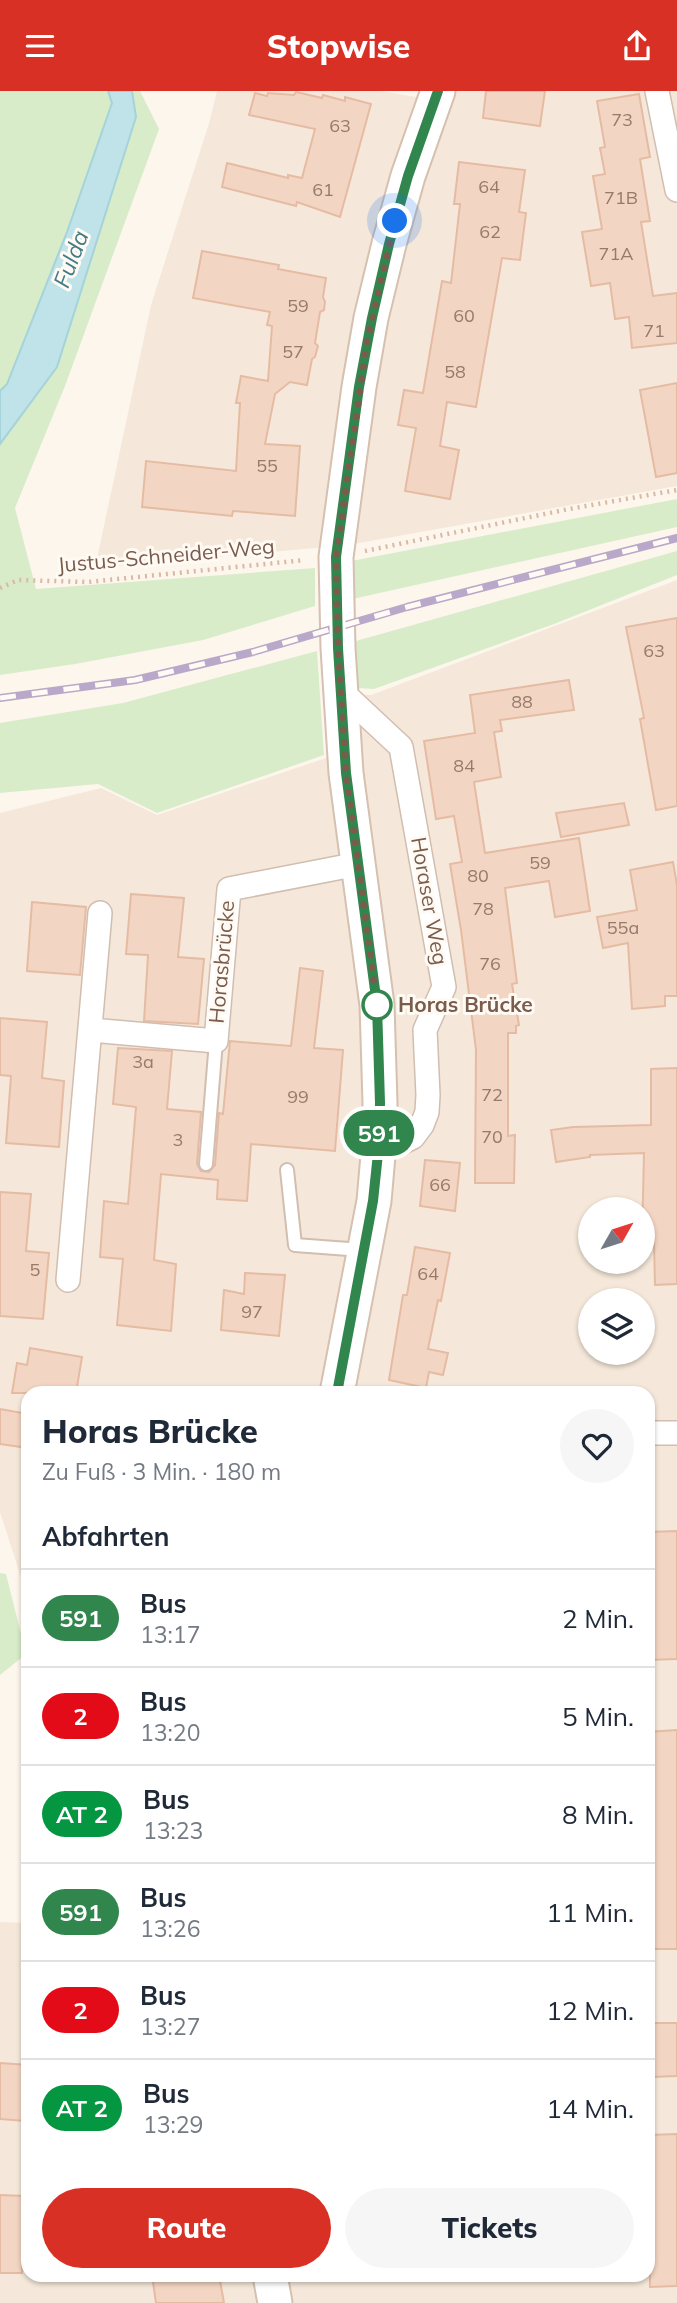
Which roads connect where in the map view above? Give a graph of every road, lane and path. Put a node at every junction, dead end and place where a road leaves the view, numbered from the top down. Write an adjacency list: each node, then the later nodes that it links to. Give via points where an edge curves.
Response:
1 (438, 91): 5 (main road, via 408,176 372,318)
2 (657, 91): 3 (street)
3 (677, 190)
4 (677, 490): 5 (path, Justus-Schneider-Weg)
5 (336, 557): 6 (path, Justus-Schneider-Weg, via 88,582 18,580); 7 (main road)
6 (0, 588)
7 (341, 690): 8 (main road); 12 (street, Horaser Weg, via 401,747 444,987 425,1030 428,1095 422,1125 413,1137 399,1144)
8 (358, 864): 11 (street, Horasbrücke, via 229,889); 12 (main road, via 377,1005)
9 (100, 913): 10 (street)
10 (91, 1030): 11 (street, Horasbrücke); 16 (street)
11 (216, 1041): 13 (lane)
12 (379, 1144): 15 (main road)
13 (206, 1164)
14 (287, 1170): 15 (lane, via 296,1245)
15 (365, 1250): 17 (main road)
16 (68, 1280)
17 (338, 1386)
18 (655, 1433): 19 (street)
19 (677, 1433)
20 (271, 2282): 21 (main road)
21 (275, 2303)

